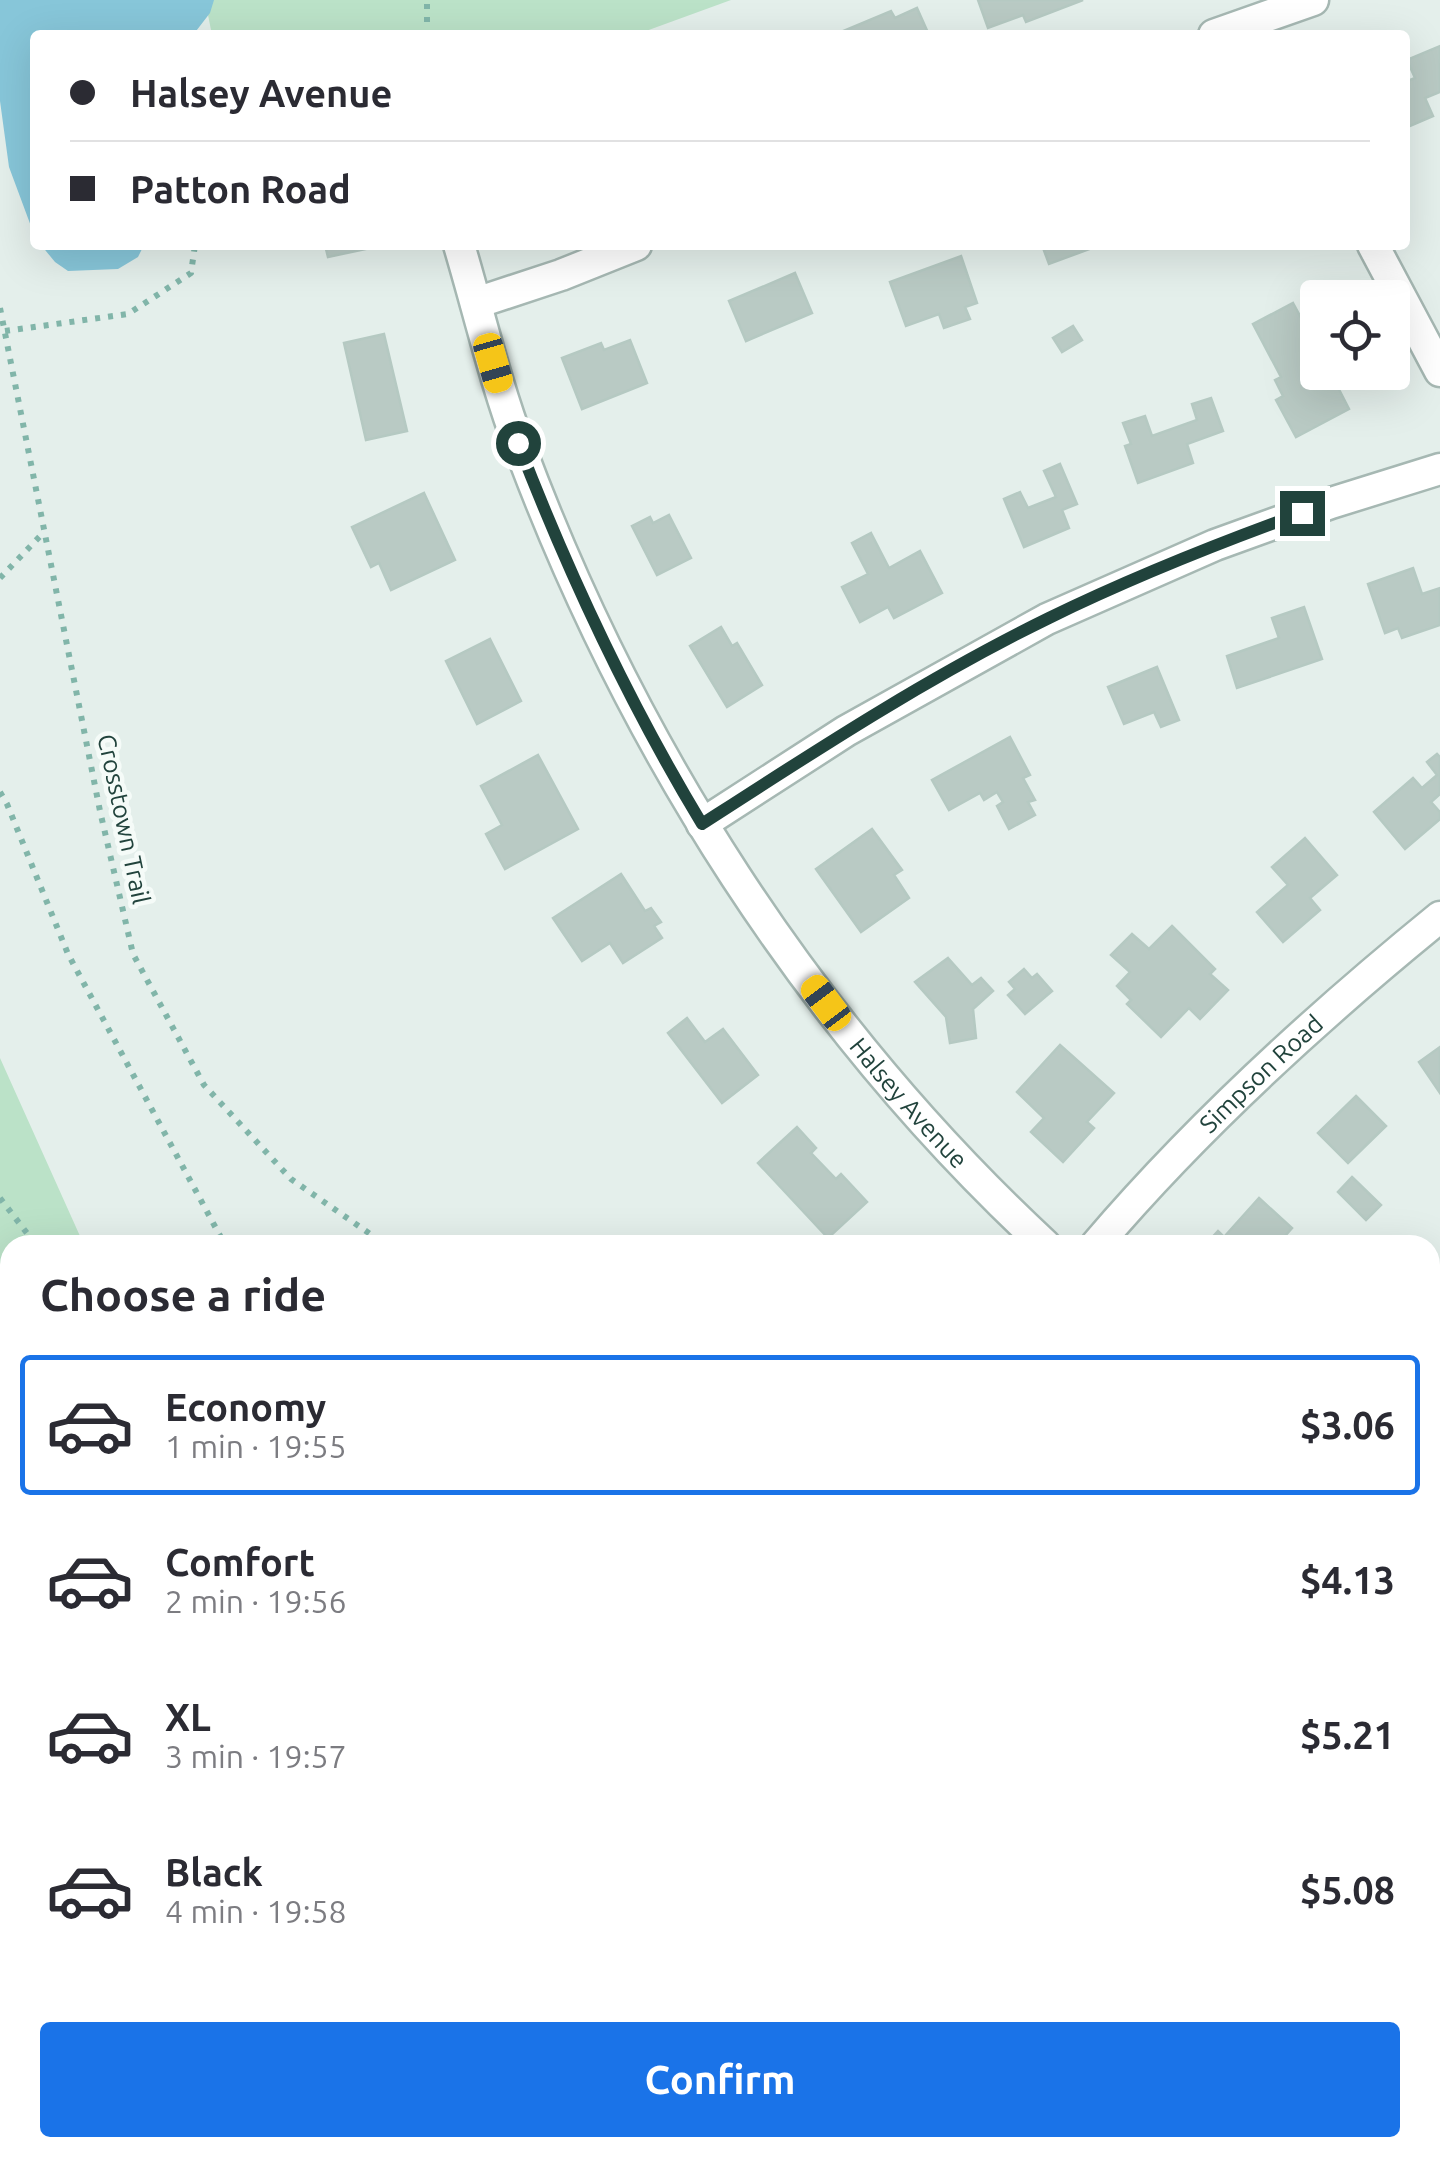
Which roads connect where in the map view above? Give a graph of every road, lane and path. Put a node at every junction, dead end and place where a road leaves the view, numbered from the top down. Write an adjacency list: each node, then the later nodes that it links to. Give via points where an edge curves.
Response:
1 (427, 0): 4 (path)
2 (1313, 0): 3 (street)
3 (1283, 24): 5 (street)
4 (426, 30)
5 (1245, 30)
6 (193, 250): 12 (path, via 191,273 128,314)
7 (460, 250): 10 (street, Halsey Avenue)
8 (623, 250): 10 (street)
9 (1376, 250): 13 (street)
10 (476, 303): 18 (street, Halsey Avenue, via 518,443 585,603)
11 (0, 308): 12 (path, Crosstown Trail)
12 (4, 331): 15 (path, Crosstown Trail)
13 (1440, 371)
14 (1440, 469): 18 (street, via 1215,545 1047,619 846,731)
15 (45, 532): 16 (path); 23 (path, Crosstown Trail, via 133,954 204,1085 291,1179)
16 (0, 578)
17 (0, 792): 22 (path, via 68,954)
18 (702, 824): 24 (street, Halsey Avenue, via 857,1044)
19 (1440, 917): 25 (street, Simpson Road, via 1267,1067)
20 (0, 1198): 21 (path)
21 (28, 1235)
22 (219, 1235)
23 (372, 1235)
24 (1035, 1235)
25 (1105, 1235)

